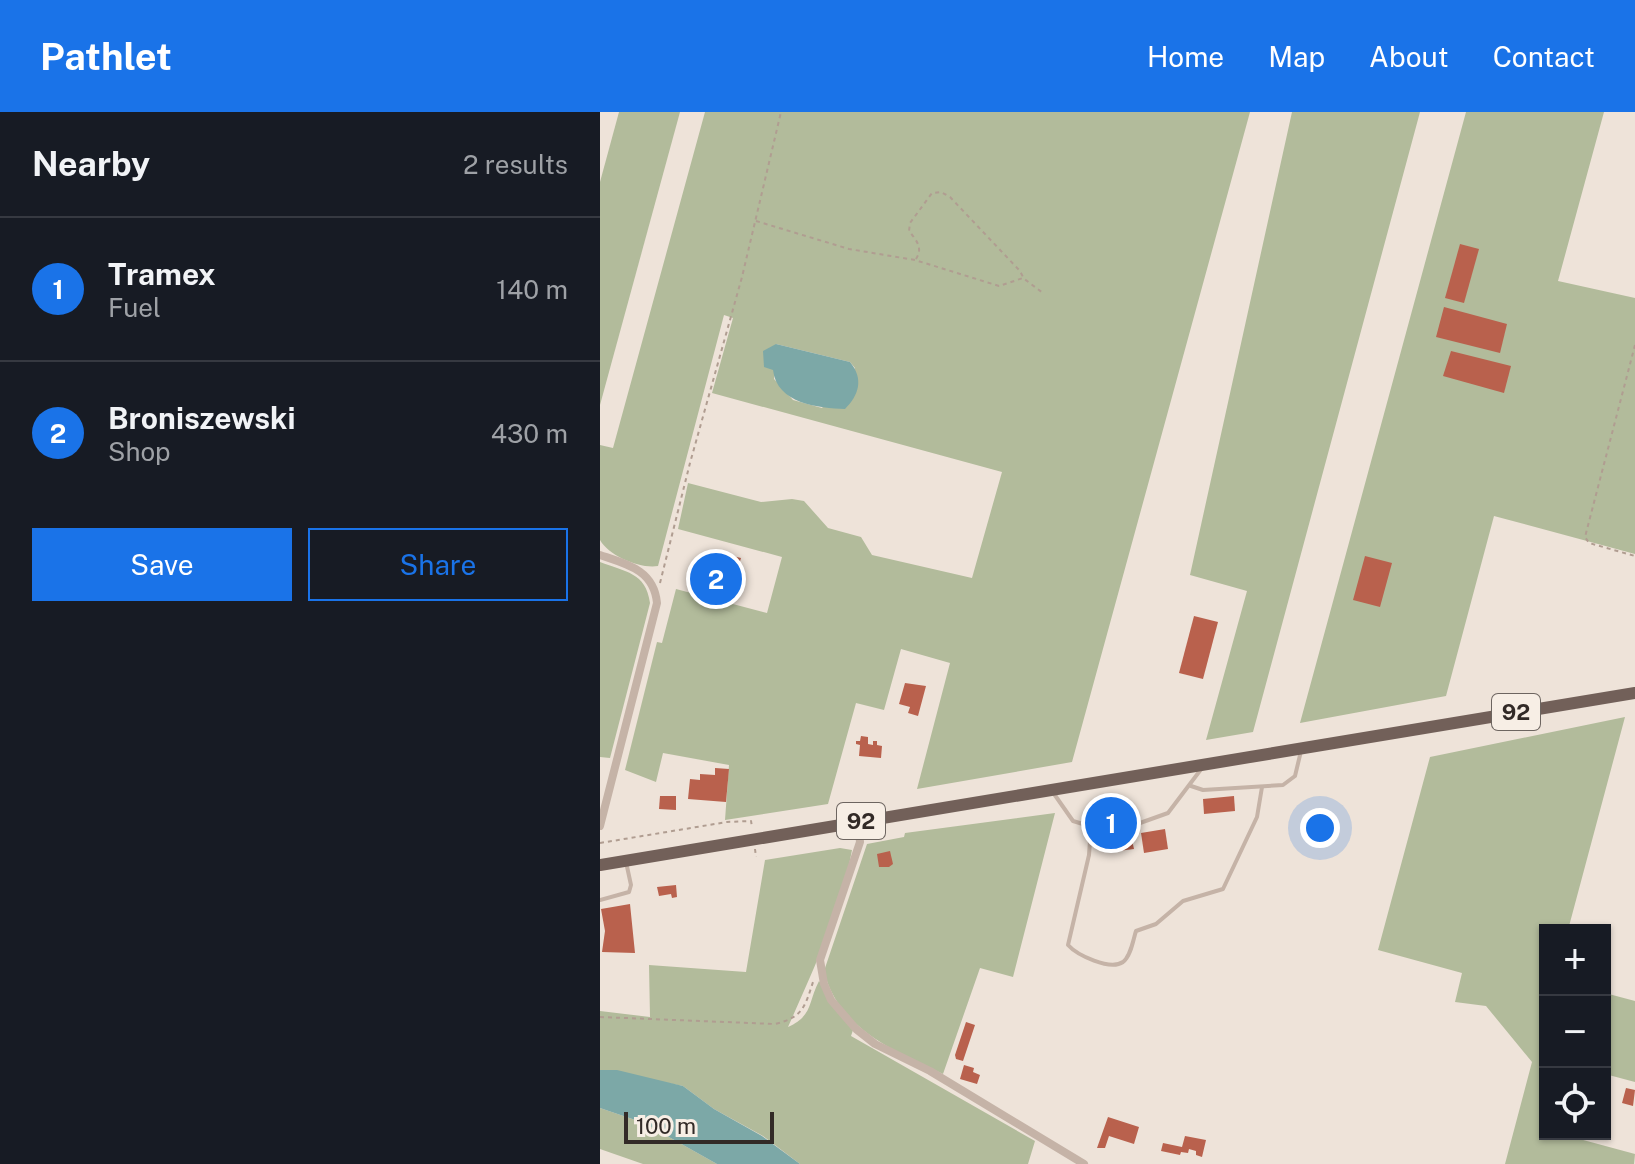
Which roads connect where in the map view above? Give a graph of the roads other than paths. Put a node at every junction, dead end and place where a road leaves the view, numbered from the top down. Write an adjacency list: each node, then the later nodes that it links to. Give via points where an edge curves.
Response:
1 (600, 555): 9 (street, via 641,572 652,582 656,596)
2 (1635, 693): 3 (main road, 92)
3 (1302, 748): 4 (main road, 92); 6 (lane, via 1295,776 1283,785)
4 (1204, 764): 5 (lane); 7 (main road, 92)
5 (1191, 786): 6 (lane); 10 (lane, via 1168,813 1140,823)
6 (1262, 787): 10 (lane, via 1257,817 1227,884 1183,901 1156,924 1136,931 1129,955 1120,964 1083,958 1068,945)
7 (1051, 789): 8 (main road, 92); 10 (lane, via 1073,821)
8 (858, 822): 11 (main road, 92); 14 (street, via 860,842 852,872 820,960 831,1000 875,1044)
9 (600, 826)
10 (1091, 827)
11 (625, 860): 12 (main road, 92); 13 (lane, via 629,892)
12 (600, 865)
13 (600, 900)
14 (1084, 1164)

